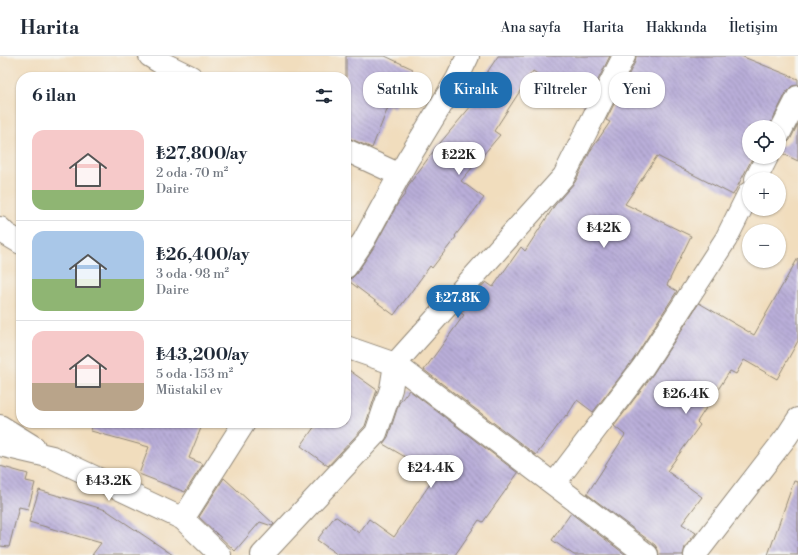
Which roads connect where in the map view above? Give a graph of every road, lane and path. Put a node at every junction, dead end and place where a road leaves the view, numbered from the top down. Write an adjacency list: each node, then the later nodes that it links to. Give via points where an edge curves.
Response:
1 (468, 56): 8 (street)
2 (624, 56): 12 (street, via 564,176)
3 (155, 62): 4 (street)
4 (179, 72)
5 (798, 97): 6 (street)
6 (786, 120)
7 (351, 152): 8 (street)
8 (400, 174): 10 (street)
9 (742, 207): 18 (street, via 726,239 642,367)
10 (351, 260)
11 (351, 349): 12 (street)
12 (395, 364): 18 (street); 21 (street, via 391,389 376,434)
13 (798, 419): 23 (street)
14 (0, 426): 17 (street)
15 (241, 428): 19 (street)
16 (0, 445): 17 (street)
17 (52, 457): 19 (street)
18 (554, 484): 22 (street)
19 (183, 519): 20 (street)
20 (220, 555)
21 (262, 555)
22 (647, 555)
23 (695, 555)

